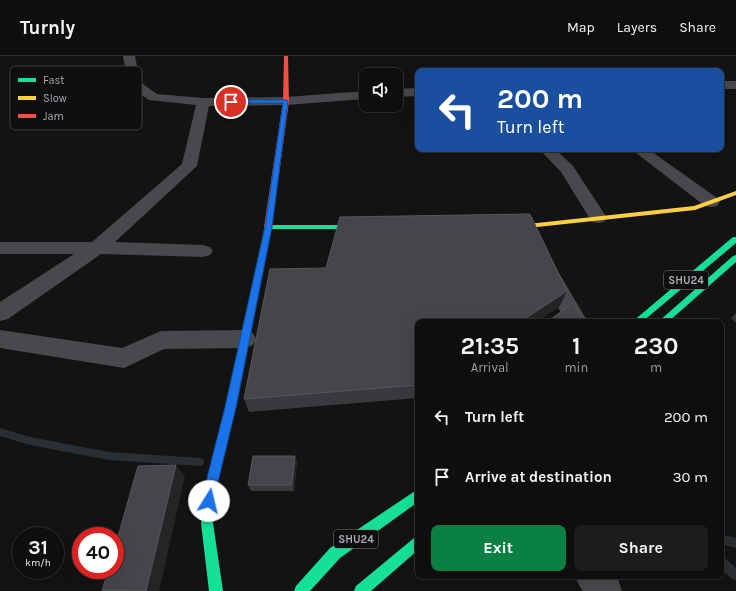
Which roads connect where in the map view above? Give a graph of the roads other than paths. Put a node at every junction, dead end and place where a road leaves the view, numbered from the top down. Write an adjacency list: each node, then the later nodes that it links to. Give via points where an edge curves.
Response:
1 (129, 56): 3 (street)
2 (286, 56): 10 (street)
3 (131, 66)
4 (724, 85): 5 (street)
5 (736, 85)
6 (142, 89): 11 (street, via 154,97)
7 (415, 92): 8 (street)
8 (403, 93)
9 (359, 96): 10 (street)
10 (286, 101): 11 (street); 18 (street)
11 (203, 102): 23 (street, via 189,166)
12 (549, 152): 16 (street, via 567,169)
13 (642, 152): 15 (street)
14 (736, 193): 15 (street)
15 (711, 202): 16 (street, via 695,208)
16 (598, 218): 21 (street)
17 (496, 226): 21 (street)
18 (268, 227): 19 (street); 31 (street)
19 (378, 227)
20 (736, 239): 28 (street, SHU24)
21 (535, 240): 27 (street, via 558,291)
22 (0, 248): 23 (street)
23 (97, 248): 24 (street); 26 (street)
24 (203, 251)
25 (736, 258): 29 (street, SHU24)
26 (0, 313)
27 (575, 319)
28 (640, 319)
29 (665, 319)
30 (0, 339): 31 (street, via 124,358 161,340)
31 (245, 339): 35 (street, via 210,490 207,523)
32 (415, 496): 36 (street, SHU24, via 335,553)
33 (415, 545): 37 (street)
34 (594, 579): 38 (street)
35 (216, 591)
36 (301, 591)
37 (361, 591)
38 (606, 591)

